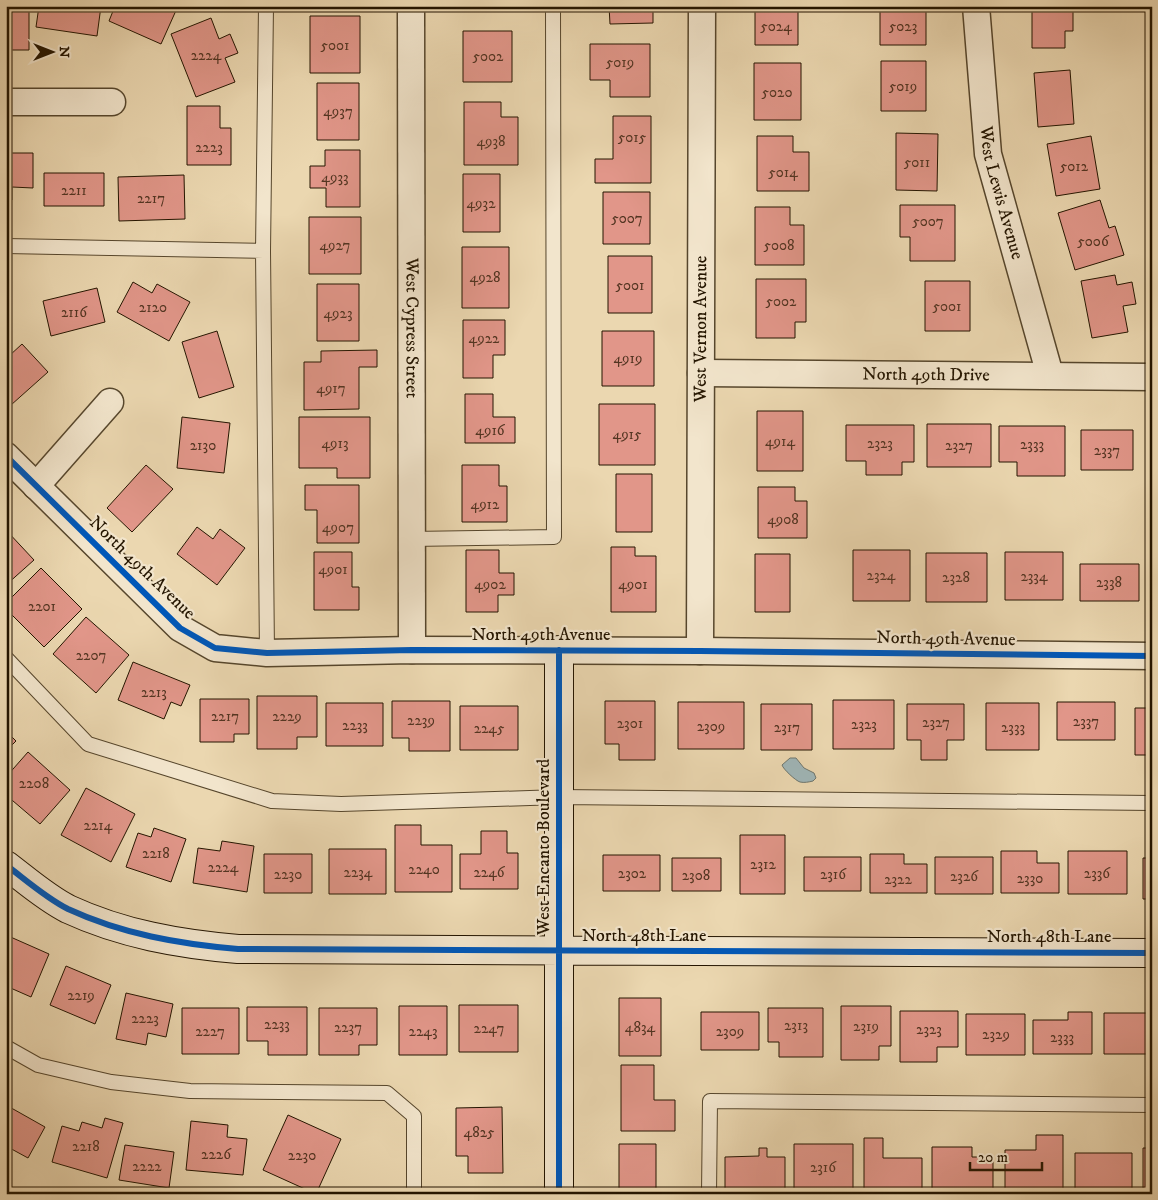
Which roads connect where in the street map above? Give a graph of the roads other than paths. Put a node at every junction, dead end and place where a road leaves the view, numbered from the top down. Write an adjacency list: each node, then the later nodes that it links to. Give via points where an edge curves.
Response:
1 (266, 6): 9 (lane)
2 (410, 6): 16 (street, West Cypress Street)
3 (553, 6): 16 (lane, via 554,537)
4 (702, 6): 10 (street, West Vernon Avenue)
5 (976, 6): 11 (street, West Lewis Avenue, via 988,154)
6 (6, 102): 7 (street)
7 (112, 102)
8 (6, 246): 9 (lane)
9 (263, 251): 20 (lane)
10 (701, 373): 11 (street, North 49th Drive); 19 (street, West Vernon Avenue)
11 (1050, 375): 12 (street, North 49th Drive)
12 (1152, 377)
13 (110, 402): 15 (street)
14 (6, 456): 15 (street, North 49th Avenue)
15 (36, 486): 20 (street, North 49th Avenue, via 180,628 215,648)
16 (411, 539): 17 (street, West Cypress Street)
17 (412, 650): 18 (street, North 49th Avenue); 20 (street, North 49th Avenue)
18 (559, 650): 19 (street, North 49th Avenue); 23 (street, West Encanto Boulevard)
19 (700, 651): 21 (street, North 49th Avenue)
20 (267, 653)
21 (1152, 656)
22 (6, 658): 23 (lane, via 88,744 272,801 341,804)
23 (559, 797): 24 (lane); 26 (street, West Encanto Boulevard)
24 (1152, 803)
25 (6, 865): 26 (street, North 48th Lane, via 67,908 123,930 208,947)
26 (559, 950): 27 (street, North 48th Lane); 31 (street, West Encanto Boulevard)
27 (1152, 953)
28 (6, 1047): 30 (lane, via 38,1065 110,1082 190,1091 387,1093 414,1116)
29 (1152, 1104): 32 (lane, via 710,1102)
30 (414, 1194)
31 (559, 1194)
32 (709, 1194)

